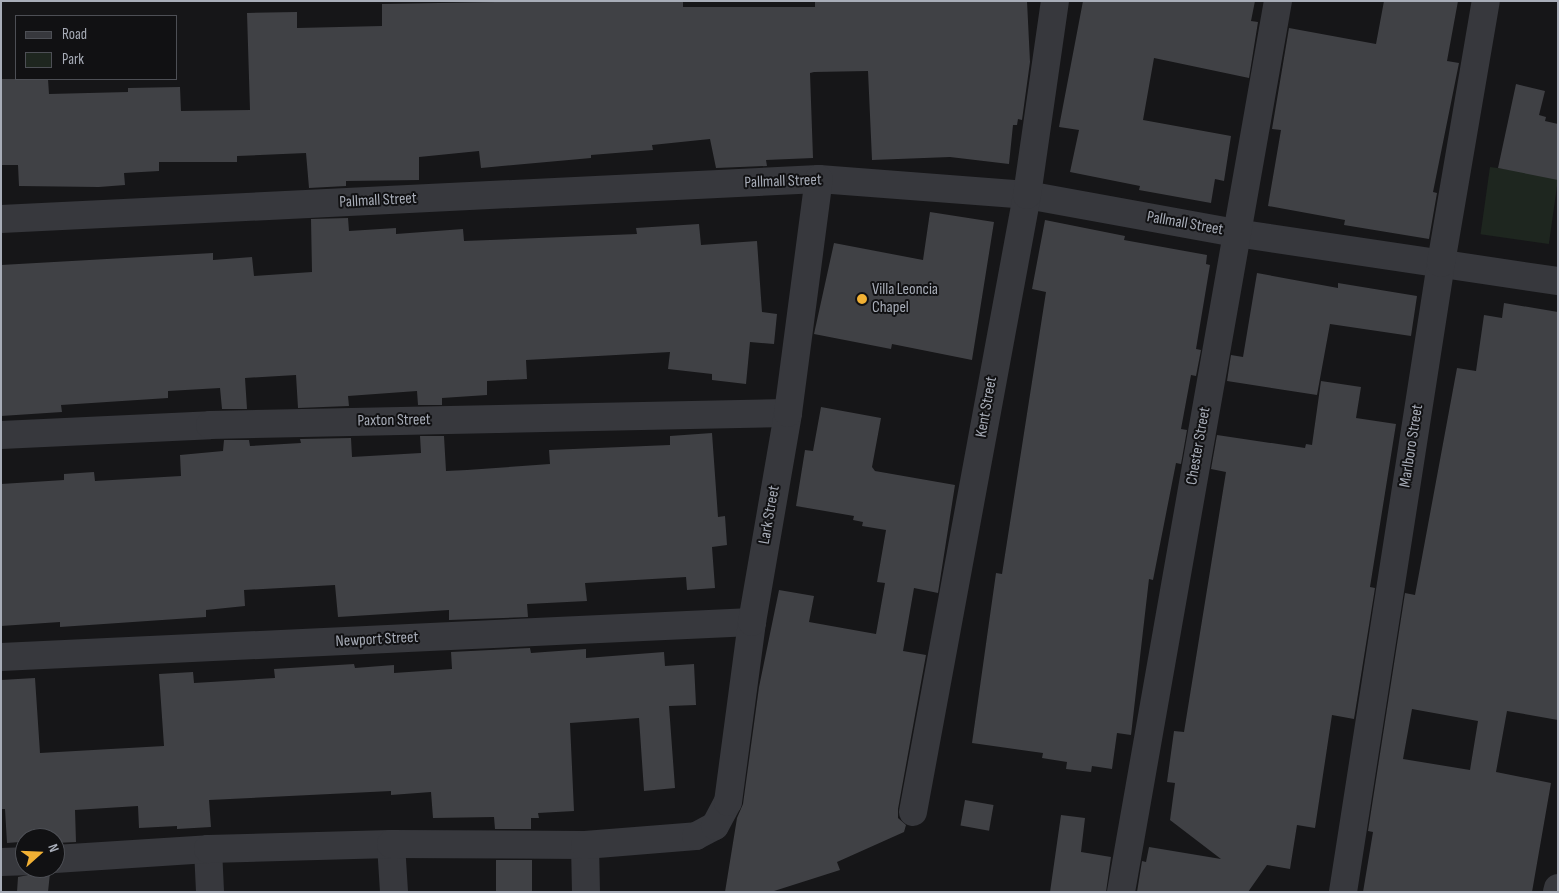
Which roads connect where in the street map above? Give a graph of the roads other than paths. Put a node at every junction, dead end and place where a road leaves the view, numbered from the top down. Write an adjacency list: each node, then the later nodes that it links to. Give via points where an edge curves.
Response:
1 (1055, 1): 5 (street, Kent Street)
2 (1278, 1): 7 (street, Chester Street)
3 (1486, 1): 8 (street, Marlboro Street)
4 (819, 179): 5 (street, Pallmall Street); 6 (street, Pallmall Street); 10 (street, Lark Street)
5 (1027, 194): 7 (street, Pallmall Street); 14 (street, Kent Street)
6 (1, 219)
7 (1236, 233): 8 (street, Pallmall Street); 24 (street, Chester Street)
8 (1441, 263): 9 (street, Pallmall Street); 25 (street, Marlboro Street)
9 (1558, 281)
10 (788, 413): 11 (street, Paxton Street, via 210,425); 12 (street, Lark Street)
11 (1, 435)
12 (752, 622): 13 (street, Newport Street); 16 (street, Lark Street, via 728,802 715,826 696,836)
13 (1, 657)
14 (913, 812)
15 (391, 844): 16 (street); 17 (street); 22 (street)
16 (584, 846): 23 (street)
17 (208, 849): 18 (street); 21 (street)
18 (65, 858)
19 (15, 861): 20 (street)
20 (1, 862)
21 (210, 892)
22 (394, 892)
23 (586, 892)
24 (1121, 892)
25 (1343, 892)

